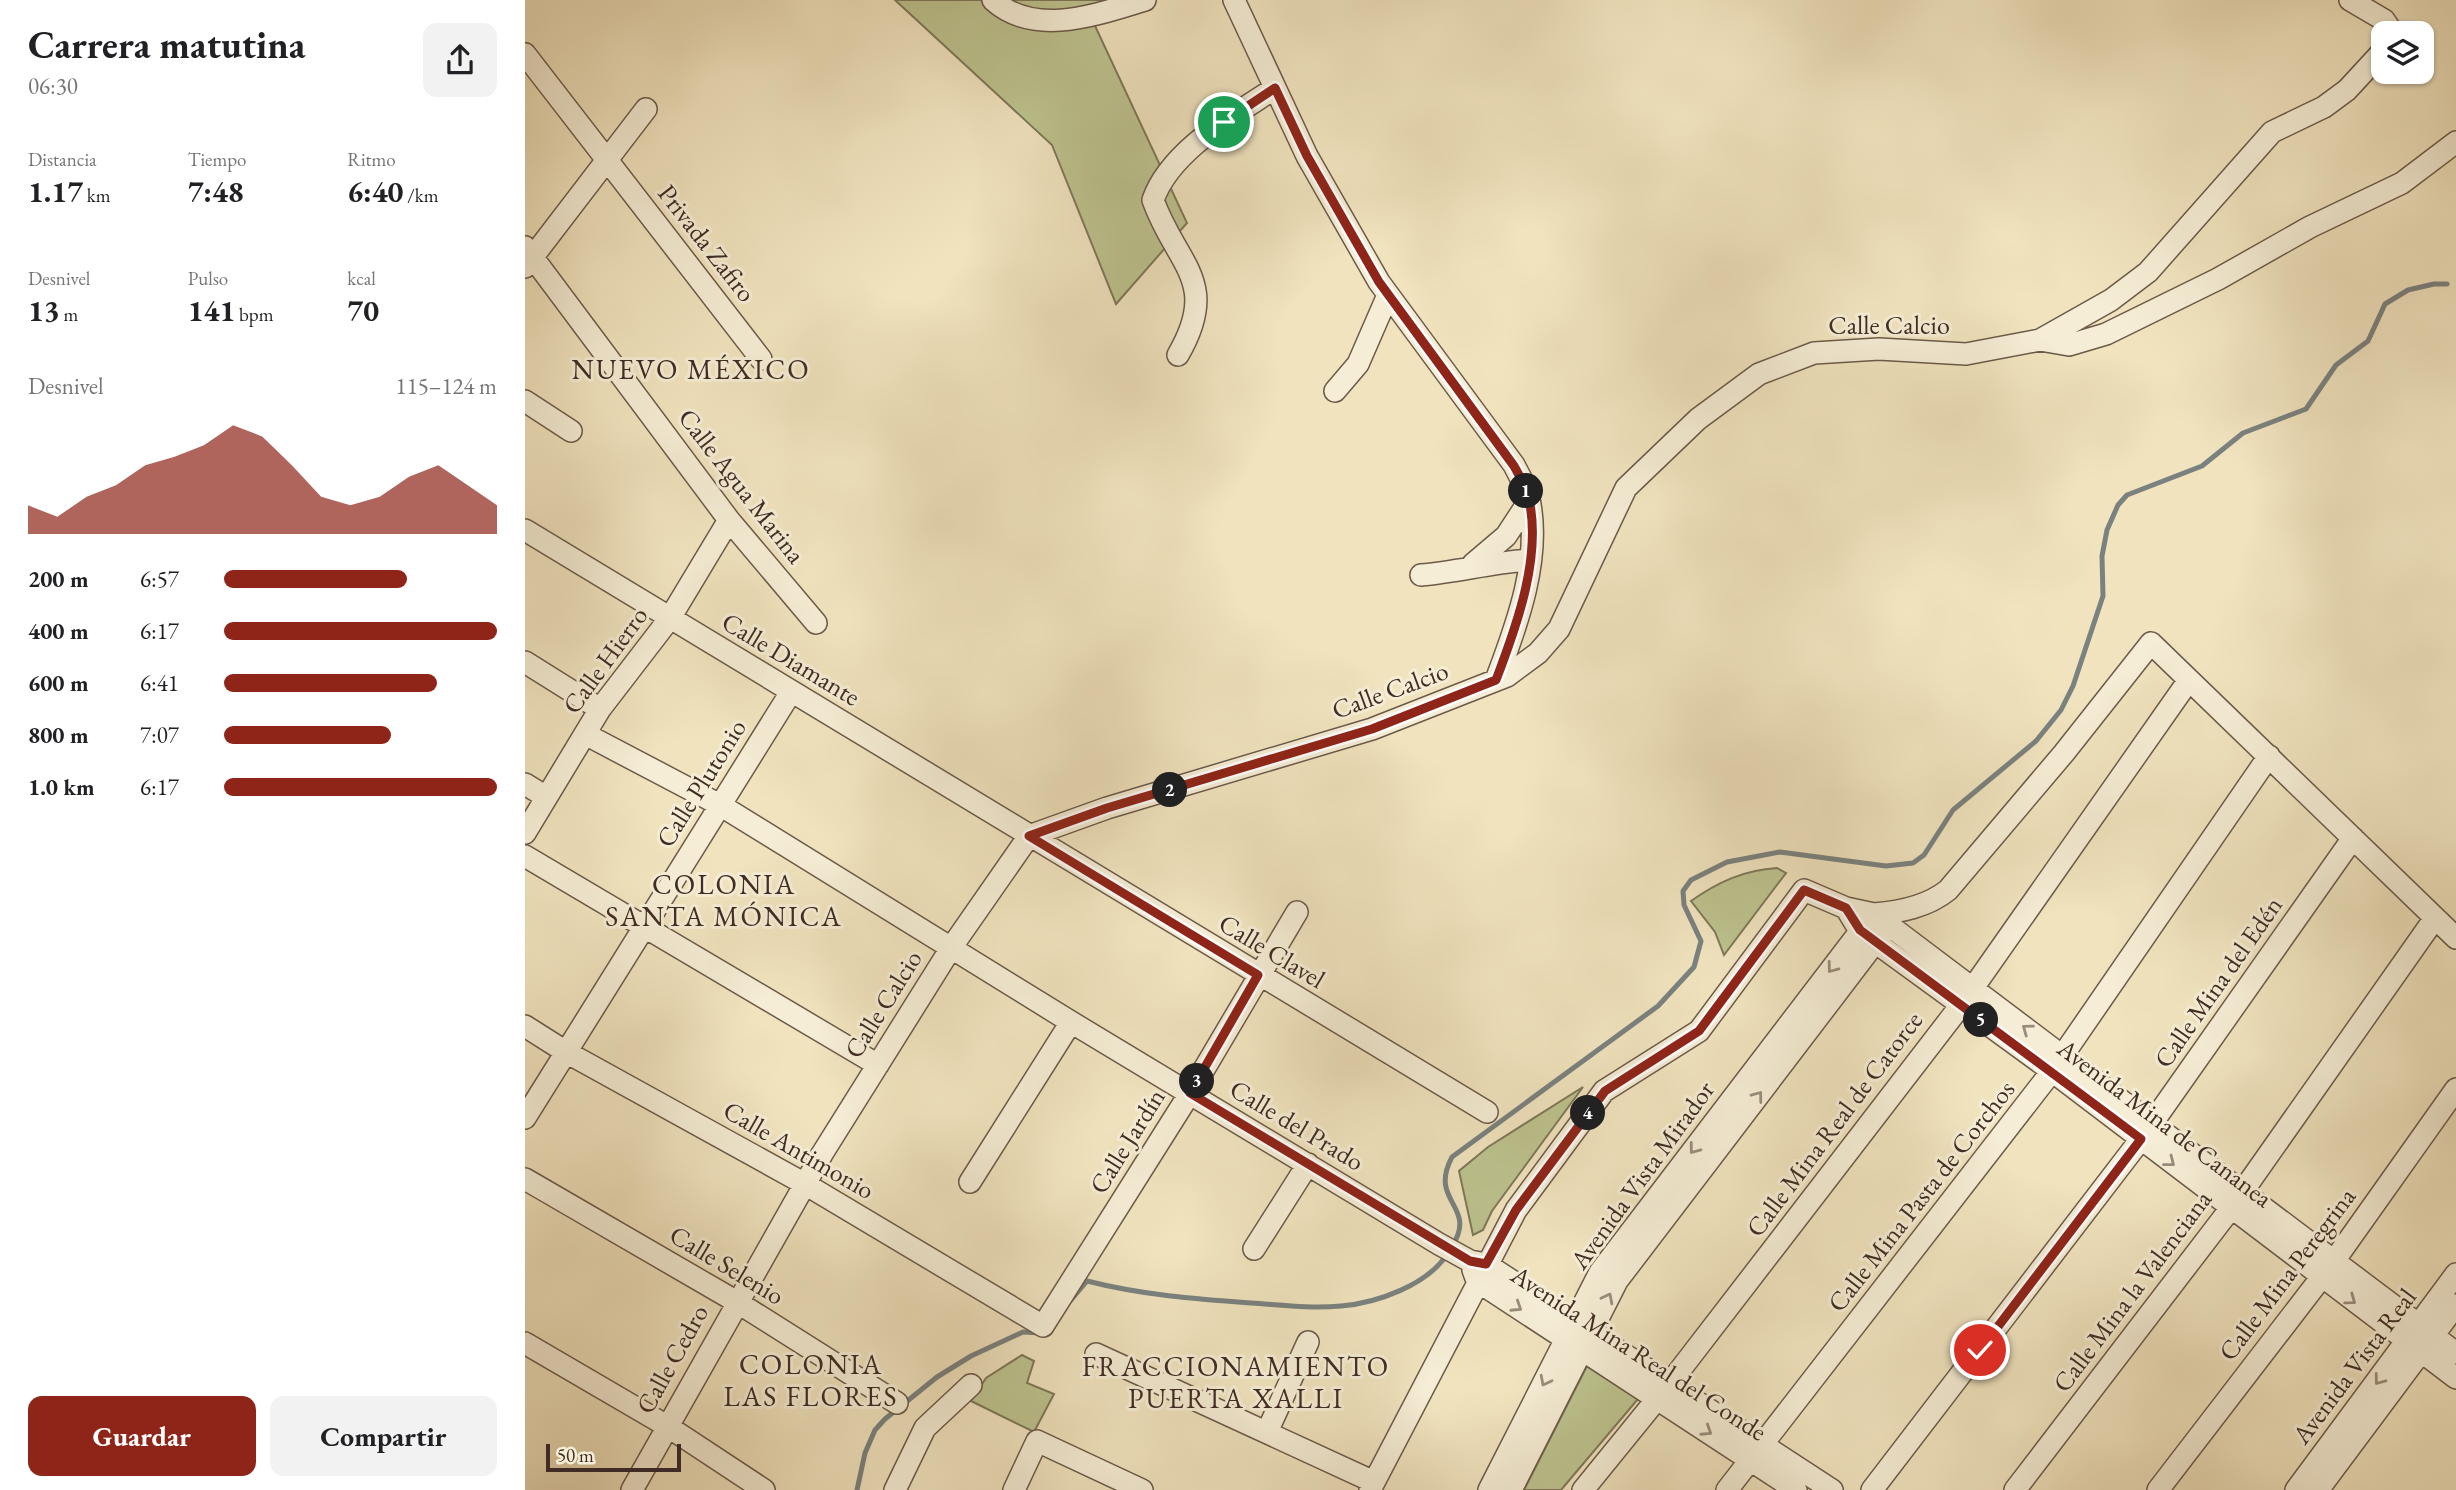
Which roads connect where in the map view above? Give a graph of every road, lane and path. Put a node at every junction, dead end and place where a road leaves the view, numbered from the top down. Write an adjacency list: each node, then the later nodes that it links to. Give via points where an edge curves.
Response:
1 (993, 0): 2 (street, via 1025,18 1054,22)
2 (1145, 0)
3 (1234, 0): 8 (street)
4 (2350, 0): 5 (street)
5 (2385, 21)
6 (525, 54): 11 (street, Privada Zafiro)
7 (2371, 64): 14 (street, via 2325,107 2272,132 2148,272 2111,300)
8 (1275, 88): 13 (street, via 1307,156); 15 (street, via 1171,166 1153,200 1190,270 1196,298 1193,328)
9 (646, 109): 11 (street)
10 (2456, 142): 14 (street, via 2402,183 2106,334 2069,345)
11 (609, 162): 12 (street); 16 (street, Privada Zafiro)
12 (528, 257): 21 (street, Calle Agua Marina)
13 (1388, 295): 17 (street, via 1358,364); 20 (street, via 1514,466)
14 (2040, 340): 29 (street, Calle Calcio, via 1966,354 1879,349 1814,353 1759,374 1698,419 1626,488 1559,629 1538,653)
15 (1178, 355)
16 (761, 359)
17 (1335, 391)
18 (525, 401): 19 (street)
19 (571, 431)
20 (1529, 501): 23 (street); 24 (street, via 1496,547)
21 (729, 520): 26 (street, Calle Hierro); 27 (street, Calle Agua Marina)
22 (525, 530): 26 (street, Calle Diamante)
23 (1530, 560): 24 (street, via 1496,561); 29 (street)
24 (1462, 572): 25 (street)
25 (1421, 575)
26 (670, 618): 31 (street, Calle Diamante); 32 (street, Calle Hierro)
27 (816, 623)
28 (525, 663): 32 (street)
29 (1496, 680): 39 (street, Calle Calcio, via 1372,729 1107,808)
30 (2189, 680): 34 (street); 44 (street, via 2151,643 1948,890); 49 (street, Calle Mina Real de Catorce)
31 (791, 692): 37 (street, Calle Plutonio); 39 (street, Calle Diamante)
32 (600, 709): 33 (street, Calle Hierro)
33 (585, 734): 36 (street, Calle Hierro); 37 (street, Calle del Prado)
34 (2269, 757): 40 (street); 53 (street, Calle Mina Pasta de Corchos)
35 (525, 784): 36 (street)
36 (546, 797): 38 (street, Calle Hierro)
37 (720, 805): 45 (street, Calle Plutonio); 47 (street, Calle del Prado)
38 (525, 832)
39 (1029, 836): 47 (street, Calle Calcio); 48 (street, Calle Clavel)
40 (2353, 838): 43 (street); 59 (street, Calle Mina del Edén)
41 (525, 856): 45 (street)
42 (1297, 912): 48 (street, Calle Jardín)
43 (2435, 918): 46 (street); 64 (street, Calle Mina la Valenciana)
44 (1880, 925): 49 (street, Avenida Mina de Cananea); 66 (street, Avenida Mina de Cananea, via 1804,890 1699,1031 1605,1091); 72 (street, Avenida Vista Mirador, via 1729,1119)
45 (644, 927): 52 (street, Calle Plutonio); 54 (street)
46 (2456, 938)
47 (951, 948): 50 (street, Calle del Prado); 54 (street, Calle Calcio)
48 (1258, 975): 56 (street, Calle Jardín); 57 (street, Calle Clavel)
49 (1966, 996): 53 (street, Avenida Mina de Cananea); 80 (street, Calle Mina Real de Catorce)
50 (1071, 1022): 56 (street, Calle del Prado); 62 (street)
51 (525, 1026): 52 (street, Calle Antimonio)
52 (566, 1052): 58 (street, Calle Plutonio); 63 (street, Calle Antimonio)
53 (2058, 1064): 59 (street, Avenida Mina de Cananea); 84 (street, Calle Mina Pasta de Corchos)
54 (878, 1065): 63 (street, Calle Calcio)
55 (2456, 1089): 67 (street, Calle Mina Peregrina)
56 (1190, 1093): 60 (street, Calle del Prado); 71 (street, Calle Jardín)
57 (1487, 1112)
58 (525, 1118)
59 (2147, 1131): 64 (street, Avenida Mina de Cananea); 97 (street, Calle Mina del Edén)
60 (1308, 1164): 65 (street); 66 (street, Calle del Prado)
61 (525, 1179): 69 (street, Calle Selenio)
62 (970, 1182)
63 (805, 1184): 69 (street, Calle Cedro); 71 (street, Calle Antimonio)
64 (2237, 1200): 67 (street, Avenida Mina de Cananea); 98 (street, Calle Mina la Valenciana)
65 (1254, 1249)
66 (1474, 1266): 72 (street, Avenida Mina Real del Conde); 85 (street)
67 (2328, 1269): 73 (street, Avenida Mina de Cananea); 99 (street, Calle Mina Peregrina)
68 (2456, 1274): 73 (street, Avenida Vista Real)
69 (737, 1302): 81 (street, Calle Selenio); 82 (street, Calle Cedro)
70 (2456, 1305): 73 (street, Avenida Vista Real)
71 (1043, 1326)
72 (1579, 1336): 80 (street, Avenida Mina Real del Conde); 91 (street, Avenida Vista Mirador, one-way to 91); 92 (street, Avenida Vista Mirador)
73 (2421, 1339): 76 (street, Avenida Mina de Cananea); 78 (street, Avenida Mina de Cananea); 100 (street, Avenida Vista Real, one-way to 100); 101 (street, Avenida Vista Real)
74 (1308, 1342): 83 (street)
75 (525, 1343): 82 (street)
76 (2456, 1353)
77 (1096, 1354): 83 (street)
78 (2456, 1378)
79 (971, 1385): 88 (street, via 925,1428)
80 (1664, 1391): 84 (street, Avenida Mina Real del Conde); 93 (street, Calle Mina Real de Catorce)
81 (897, 1403)
82 (667, 1426): 86 (street, Calle Cedro); 87 (street)
83 (1268, 1432): 85 (street)
84 (1757, 1452): 94 (street, Calle Mina Pasta de Corchos); 95 (street, Avenida Mina Real del Conde); 96 (street, Avenida Mina Real del Conde)
85 (1372, 1486)
86 (632, 1490)
87 (764, 1490)
88 (895, 1490)
89 (1014, 1490): 90 (street, via 1037,1441)
90 (1142, 1490)
91 (1489, 1490)
92 (1511, 1490)
93 (1583, 1490)
94 (1727, 1490)
95 (1796, 1490)
96 (1832, 1490)
97 (1872, 1490)
98 (2015, 1490)
99 (2158, 1490)
100 (2296, 1490)
101 (2318, 1490)

